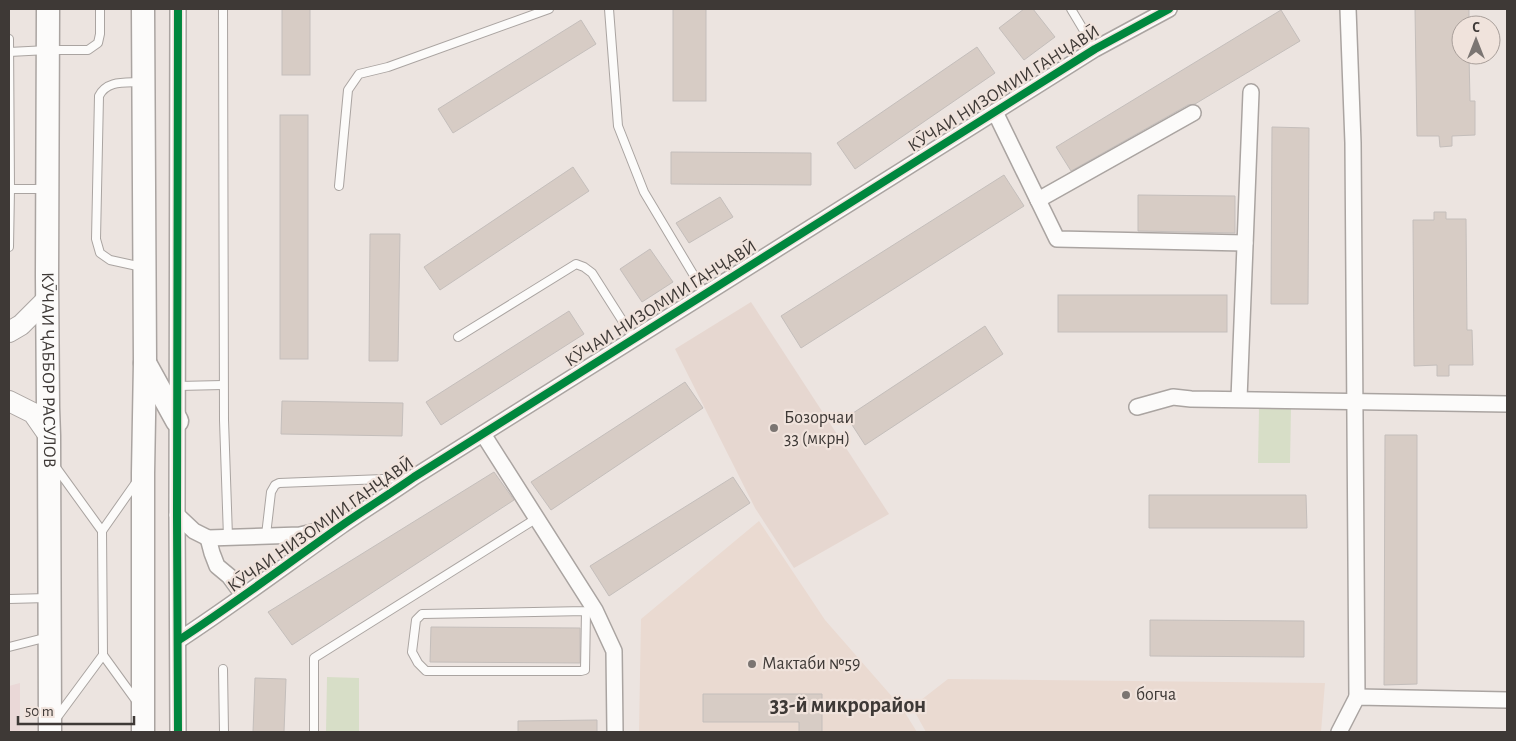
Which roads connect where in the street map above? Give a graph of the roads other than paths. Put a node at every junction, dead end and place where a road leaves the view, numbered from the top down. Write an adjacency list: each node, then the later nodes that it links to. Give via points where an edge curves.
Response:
1 (48, 9): 13 (main road, КӮЧАИ ҶАББОР РАСУЛОВ)
2 (100, 9): 13 (lane, via 98,43 88,50)
3 (143, 9): 15 (main road)
4 (178, 9): 33 (street)
5 (223, 9): 32 (lane)
6 (549, 9): 19 (lane, via 388,68 359,74 348,90)
7 (609, 9): 26 (lane, via 618,126 644,192)
8 (1071, 9): 12 (lane)
9 (1169, 9): 12 (street, КӮЧАИ НИЗОМИИ ГАНҶАВӢ)
10 (1348, 9): 36 (street, via 1353,143)
11 (9, 39): 14 (lane)
12 (1095, 49): 17 (street, КӮЧАИ НИЗОМИИ ГАНҶАВӢ)
13 (48, 50): 14 (lane); 21 (main road, КӮЧАИ ҶАББОР РАСУЛОВ)
14 (9, 52): 20 (lane)
15 (143, 82): 25 (main road); 25 (lane, via 110,84 98,96 96,239 100,253 110,260)
16 (1251, 92): 23 (street)
17 (995, 112): 22 (street); 26 (street, КӮЧАИ НИЗОМИИ ГАНҶАВӢ)
18 (1193, 112): 22 (street)
19 (339, 186)
20 (10, 189): 21 (lane); 24 (lane)
21 (47, 189): 27 (main road, КӮЧАИ ҶАББОР РАСУЛОВ)
22 (1038, 200): 23 (street, via 1057,239)
23 (1245, 243): 34 (street)
24 (9, 247)
25 (144, 267): 31 (main road)
26 (704, 294): 30 (street, КӮЧАИ НИЗОМИИ ГАНҶАВӢ)
27 (47, 299): 28 (main road, via 21,325); 41 (main road, КӮЧАИ ҶАББОР РАСУЛОВ)
28 (9, 332)
29 (458, 337): 30 (lane, via 576,264 592,272)
30 (634, 339): 40 (street, КӮЧАИ НИЗОМИИ ГАНҶАВӢ)
31 (145, 362): 39 (main road); 42 (main road)
32 (223, 385): 33 (lane); 49 (lane)
33 (178, 386): 39 (street)
34 (1239, 399): 36 (street); 38 (street, via 1173,397)
35 (9, 401): 41 (main road, via 33,413)
36 (1355, 401): 37 (street); 60 (street)
37 (1507, 404)
38 (1137, 407)
39 (177, 421): 44 (street)
40 (483, 434): 43 (street, КӮЧАИ НИЗОМИИ ГАНҶАВӢ); 45 (street)
41 (49, 447): 47 (lane); 52 (main road, КӮЧАИ ҶАББОР РАСУЛОВ)
42 (143, 473): 47 (lane); 62 (main road)
43 (414, 477): 46 (street, КӮЧАИ НИЗОМИИ ГАНҶАВӢ); 48 (lane, via 279,482 271,492)
44 (177, 515): 50 (street, via 194,531); 56 (street)
45 (537, 518): 54 (street); 66 (lane, via 314,658)
46 (343, 525): 48 (street, via 300,535); 51 (street, КӮЧАИ НИЗОМИИ ГАНҶАВӢ)
47 (102, 532): 58 (lane)
48 (266, 535): 49 (street)
49 (228, 537): 50 (street)
50 (208, 538): 51 (street, КӮЧАИ НИЗОМИИ ГАНҶАВӢ, via 217,566)
51 (243, 595): 56 (street, КӮЧАИ НИЗОМИИ ГАНҶАВӢ)
52 (50, 598): 53 (lane); 55 (main road, КӮЧАИ ҶАББОР РАСУЛОВ)
53 (9, 599)
54 (590, 610): 54 (lane, via 422,614 416,620 412,652 426,671 581,671 585,670); 67 (street, via 614,651)
55 (50, 637): 57 (lane); 63 (main road, КӮЧАИ ҶАББОР РАСУЛОВ)
56 (179, 640): 64 (street)
57 (9, 647)
58 (102, 655): 62 (lane); 63 (lane)
59 (222, 669): 65 (lane)
60 (1357, 697): 61 (street); 68 (street)
61 (1507, 700)
62 (143, 722)
63 (50, 729)
64 (178, 732)
65 (224, 732)
66 (314, 732)
67 (616, 732)
68 (1339, 732)

